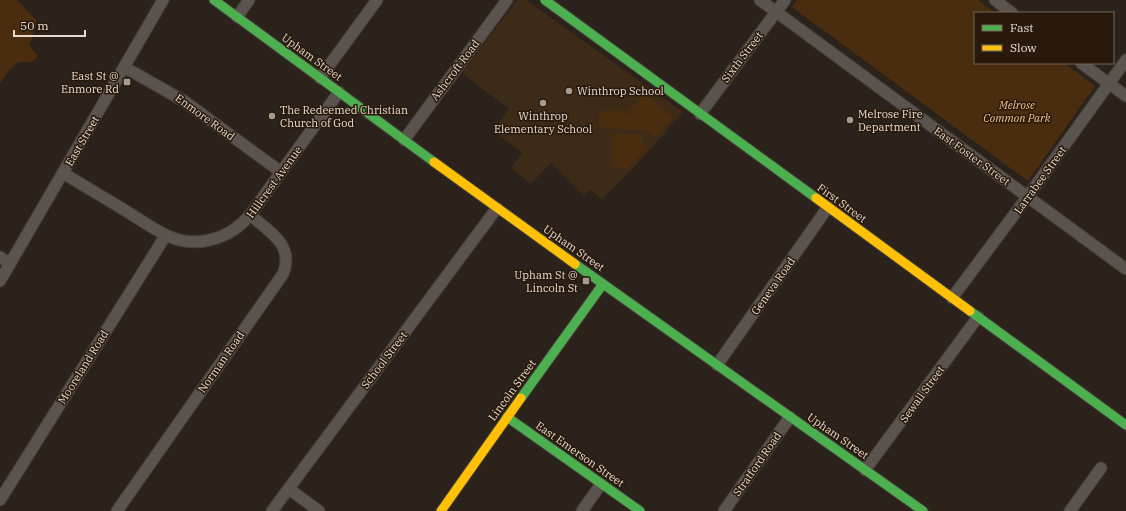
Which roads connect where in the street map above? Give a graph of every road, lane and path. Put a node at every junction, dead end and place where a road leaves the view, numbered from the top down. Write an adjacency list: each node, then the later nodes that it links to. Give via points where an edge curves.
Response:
1 (164, 0): 15 (street, East Street)
2 (214, 0): 12 (street, Upham Street)
3 (249, 0): 12 (street)
4 (377, 0): 16 (street)
5 (507, 0): 21 (street, Ashcroft Road)
6 (545, 0): 20 (street, First Street)
7 (760, 0): 10 (street, East Foster Street)
8 (785, 0): 10 (street, Sixth Street)
9 (995, 0): 11 (street)
10 (776, 12): 20 (street, Sixth Street); 24 (street, East Foster Street)
11 (1011, 12)
12 (237, 17): 16 (street, Upham Street)
13 (1126, 60): 17 (street, Larrabee Street)
14 (1082, 64): 17 (street)
15 (124, 67): 22 (street, Enmore Road, via 184,101); 23 (street, East Street)
16 (320, 78): 18 (street, Upham Street)
17 (1109, 84): 19 (street); 24 (street, Larrabee Street)
18 (339, 92): 21 (street, Upham Street); 22 (street, Hillcrest Avenue)
19 (1126, 96)
20 (700, 114): 26 (street, First Street)
21 (404, 140): 25 (street, Upham Street)
22 (281, 172): 27 (street, Hillcrest Avenue)
23 (63, 173): 28 (street, Hillcrest Avenue); 30 (street, East Street)
24 (1028, 196): 31 (street, East Foster Street); 34 (street, Larrabee Street)
25 (497, 208): 33 (street, Upham Street); 43 (street, School Street)
26 (828, 208): 34 (street, First Street); 36 (street, Geneva Road)
27 (250, 215): 28 (street, Hillcrest Avenue, via 234,230 215,239 194,242); 45 (street, Norman Road, via 278,238 283,246 286,258 283,274)
28 (166, 235): 44 (street, Mooreland Road)
29 (0, 257): 30 (street)
30 (10, 264): 32 (street, East Street)
31 (1126, 269)
32 (0, 281)
33 (603, 284): 36 (street, Upham Street); 38 (street, Lincoln Street)
34 (952, 298): 35 (street, First Street)
35 (978, 318): 39 (street, First Street); 41 (street, Sewall Street)
36 (717, 365): 37 (street, Upham Street)
37 (790, 416): 41 (street, Upham Street); 51 (street, Stratford Road)
38 (507, 417): 42 (street, East Emerson Street); 48 (street, Lincoln Street)
39 (1126, 425)
40 (1101, 468): 53 (street)
41 (866, 470): 52 (street, Upham Street)
42 (601, 484): 49 (street); 50 (street, East Emerson Street)
43 (289, 489): 46 (street, School Street); 47 (street)
44 (0, 500)
45 (117, 511)
46 (272, 511)
47 (319, 511)
48 (441, 511)
49 (582, 511)
50 (640, 511)
51 (724, 511)
52 (923, 511)
53 (1070, 511)

